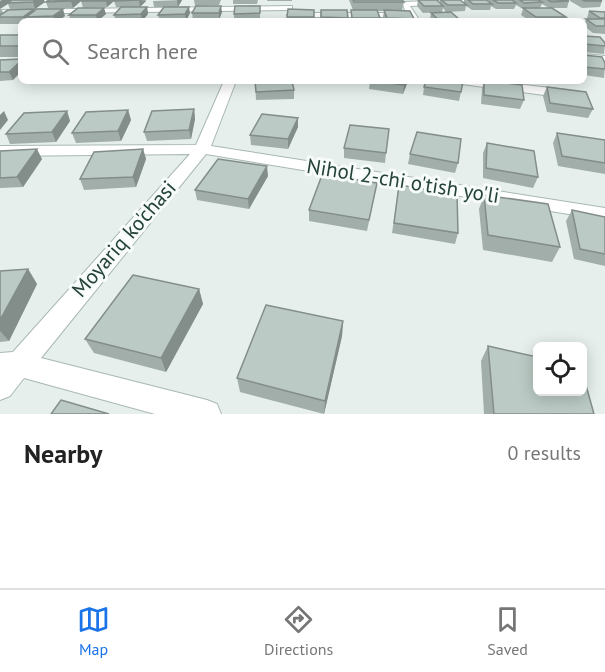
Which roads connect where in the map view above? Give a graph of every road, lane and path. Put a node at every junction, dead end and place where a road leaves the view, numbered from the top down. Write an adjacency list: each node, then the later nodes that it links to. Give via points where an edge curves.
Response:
1 (529, 0): 6 (street, via 405,4)
2 (298, 3): 3 (street)
3 (289, 8): 4 (street); 5 (street)
4 (0, 12)
5 (272, 18): 6 (street)
6 (414, 18)
7 (587, 57): 8 (street)
8 (605, 59)
9 (230, 84): 12 (street, Moyariq ko'chasi)
10 (487, 84): 11 (street)
11 (570, 94)
12 (202, 149): 13 (street, Nihol 2-chi o'tish yo'li); 14 (street, Nihol 2-chi o'tish yo'li); 15 (street, Moyariq ko'chasi)
13 (0, 152)
14 (605, 214)
15 (8, 365): 16 (street, Moyariq ko'chasi); 17 (street)
16 (0, 387)
17 (207, 414)

